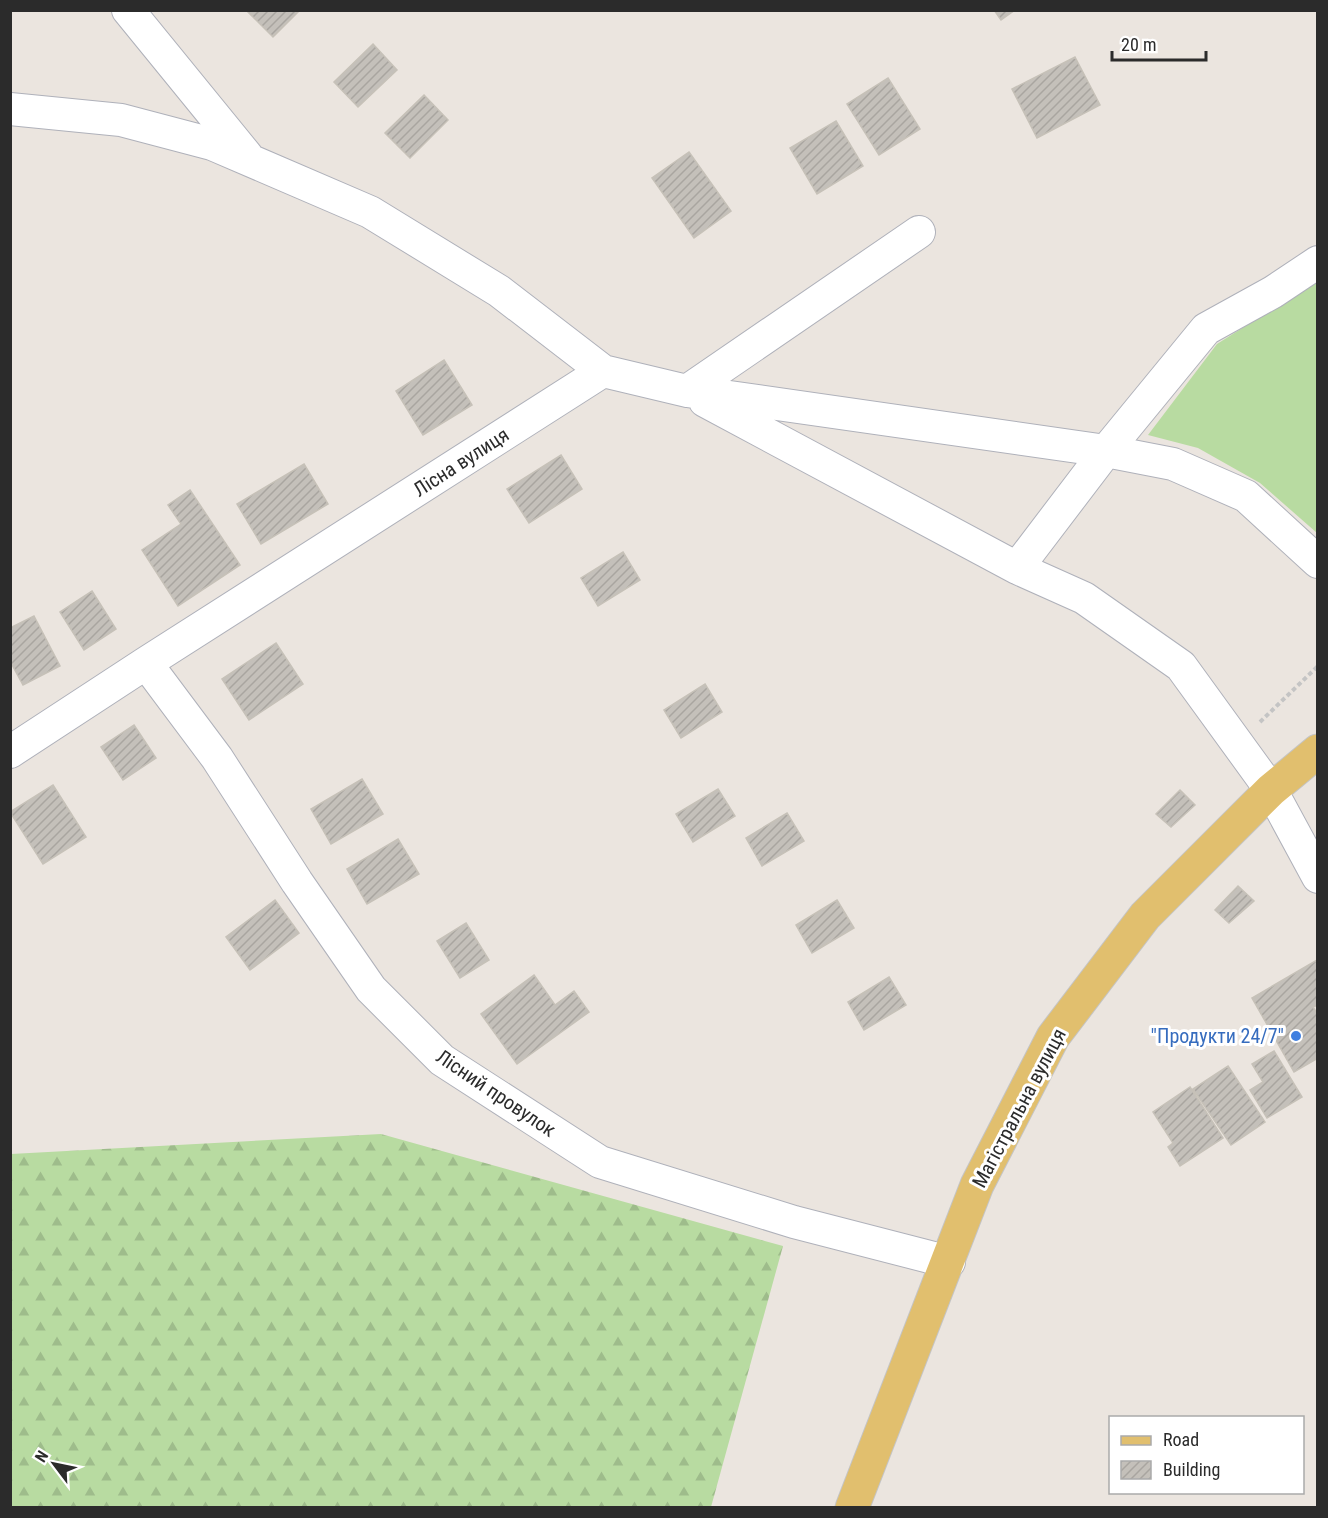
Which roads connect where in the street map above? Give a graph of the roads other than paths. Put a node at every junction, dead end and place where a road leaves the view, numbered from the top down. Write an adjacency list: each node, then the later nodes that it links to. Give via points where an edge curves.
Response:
1 (128, 10): 3 (street)
2 (10, 109): 3 (street, via 121,120 212,144)
3 (250, 160): 6 (street, via 380,218 499,291)
4 (919, 232): 7 (street)
5 (1317, 262): 8 (street, via 1206,329)
6 (603, 372): 7 (street); 11 (street, Лісна вулиця)
7 (687, 391): 8 (street); 10 (street)
8 (1106, 451): 9 (street, via 1173,464 1246,496); 10 (street)
9 (1317, 562)
10 (1017, 568): 14 (street, via 1084,598 1181,666)
11 (146, 663): 13 (street, Лісна вулиця); 16 (street, Лісний провулок, via 217,758 371,989 442,1060 600,1162 794,1222)
12 (1317, 751): 14 (main road, Магістральна вулиця)
13 (10, 752)
14 (1271, 790): 15 (street); 16 (main road, Магістральна вулиця, via 1145,916 1053,1037 977,1185)
15 (1317, 877)
16 (949, 1262): 17 (main road, Магістральна вулиця)
17 (852, 1508)

